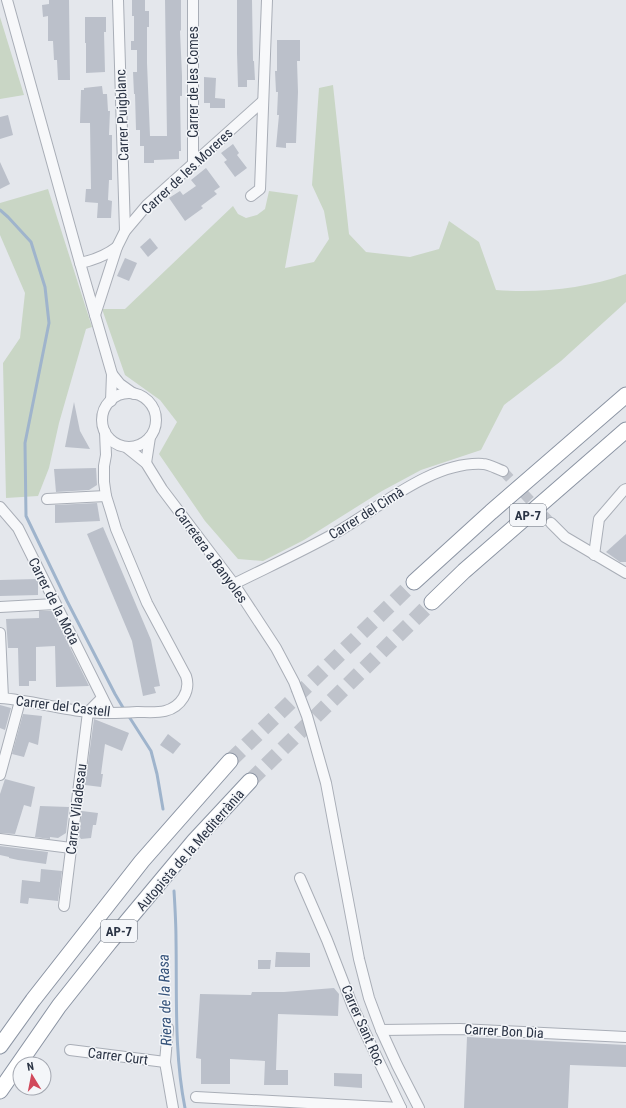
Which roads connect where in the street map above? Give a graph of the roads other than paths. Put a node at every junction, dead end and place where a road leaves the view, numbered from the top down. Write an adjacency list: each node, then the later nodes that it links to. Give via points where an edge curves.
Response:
1 (7, 0): 10 (street)
2 (118, 0): 8 (street, Carrer Puigblanc)
3 (193, 0): 6 (street, Carrer de les Comes)
4 (267, 0): 5 (street)
5 (263, 101): 6 (street, Carrer de les Moreres); 7 (street, via 260,189)
6 (193, 164): 8 (street, Carrer de les Moreres, via 146,205)
7 (251, 196)
8 (125, 231): 9 (street, Carrer de les Moreres)
9 (116, 247): 10 (street, Carrer de les Moreres, via 96,260); 11 (street, Carrer de les Moreres)
10 (80, 263): 11 (street)
11 (95, 315): 12 (street)
12 (112, 374): 13 (street, via 120,384); 15 (street)
13 (134, 394): 15 (street, via 119,396); 18 (street, via 146,400 154,411 155,425)
14 (626, 395): 32 (highway, AP-7)
15 (111, 401): 17 (street, via 102,418)
16 (626, 430): 30 (highway, AP-7)
17 (105, 432): 20 (street, via 113,442); 21 (street)
18 (150, 437): 20 (street, via 138,446); 22 (street)
19 (626, 440): 30 (highway)
20 (123, 446): 21 (street); 22 (street, Carretera a Banyoles)
21 (106, 455): 25 (street)
22 (146, 463): 33 (street, Carretera a Banyoles, via 162,489)
23 (503, 471): 33 (street, Carrer del Cimà, via 485,464 472,464 459,466 416,482 337,532)
24 (626, 489): 29 (street, via 599,519)
25 (106, 496): 26 (street); 42 (street, Carrer del Castell, via 116,529 147,603 186,676 188,686 180,702 173,708 164,711)
26 (47, 499)
27 (0, 507): 35 (street, Carrer de la Mota, via 18,528)
28 (551, 523): 29 (street, via 564,537)
29 (594, 555): 31 (street)
30 (481, 556): 34 (highway, AP-7)
31 (626, 573)
32 (414, 582)
33 (234, 584): 51 (street, Carretera a Banyoles, via 276,648 308,716 326,783 359,959)
34 (432, 602)
35 (54, 604): 36 (street); 39 (street, Carrer de la Mota)
36 (0, 607)
37 (0, 633): 38 (street)
38 (1, 698): 40 (street, Carrer del Castell)
39 (102, 698): 41 (street); 42 (street, Carrer de la Mota)
40 (20, 701): 41 (street, Carrer del Castell); 44 (street)
41 (88, 712): 42 (street, Carrer del Castell); 47 (street, Carrer Viladesau)
42 (115, 713)
43 (230, 762): 53 (highway, Autopista de la Mediterrània / AP-7, via 142,861 37,994)
44 (0, 775)
45 (250, 781): 56 (highway, Autopista de la Mediterrània / AP-7, via 195,840 109,943 59,1006)
46 (0, 839): 47 (street)
47 (70, 848): 49 (street, Carrer Viladesau)
48 (300, 878): 60 (street, Carrer Sant Roc, via 353,1006)
49 (64, 906)
50 (168, 1028): 55 (street, Carrer Curt)
51 (381, 1030): 52 (street, Carrer Bon Dia, via 460,1029); 61 (street, Carretera a Banyoles)
52 (626, 1037)
53 (0, 1046)
54 (70, 1050): 55 (street, Carrer Curt)
55 (165, 1062): 59 (street, Carrer Curt)
56 (0, 1091)
57 (196, 1097): 58 (street)
58 (284, 1105): 60 (street)
59 (173, 1108)
60 (401, 1108)
61 (419, 1108)

